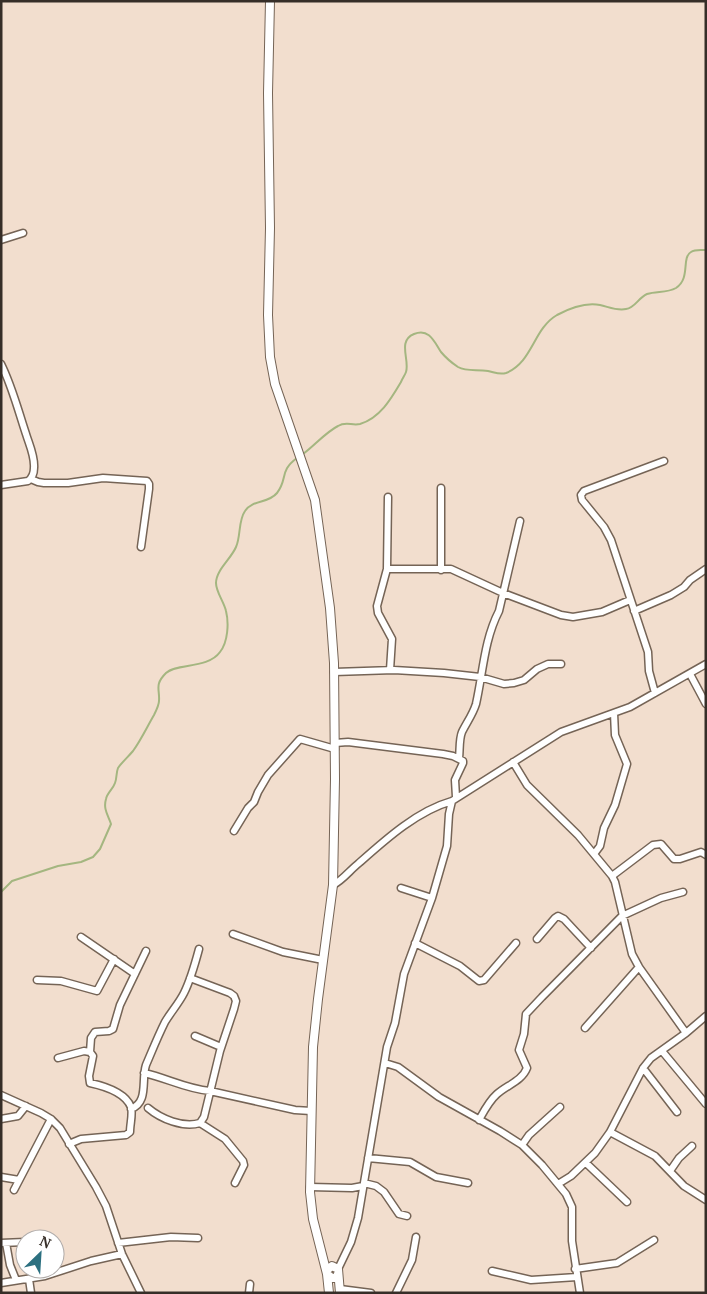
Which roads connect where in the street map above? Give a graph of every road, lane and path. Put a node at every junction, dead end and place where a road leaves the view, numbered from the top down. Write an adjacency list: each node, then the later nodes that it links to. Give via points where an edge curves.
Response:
1 (270, 1): 21 (main road, via 270,348 275,384 315,500)
2 (22, 233): 3 (street)
3 (1, 240)
4 (1, 364): 6 (street, via 32,456 34,470)
5 (664, 461): 16 (street, via 584,491 581,495 604,527)
6 (31, 479): 7 (street); 11 (street, via 44,483 103,478 147,481 149,489)
7 (1, 485)
8 (441, 488): 13 (street)
9 (388, 498): 12 (street)
10 (520, 520): 15 (street)
11 (141, 547)
12 (386, 570): 13 (street); 20 (street, via 377,606 392,639)
13 (441, 570): 15 (street, via 460,572)
14 (706, 570): 17 (street, via 671,595)
15 (503, 594): 16 (street, via 573,617 602,612); 23 (street, via 492,624)
16 (630, 600): 17 (street)
17 (634, 612): 24 (street, via 648,652 649,671)
18 (561, 664): 23 (street, via 548,664 514,683 504,684)
19 (706, 664): 22 (street)
20 (390, 670): 21 (street); 23 (street)
21 (334, 672): 27 (main road)
22 (690, 674): 24 (street); 25 (street)
23 (480, 677): 28 (street, via 476,704 462,733)
24 (656, 693): 26 (street)
25 (706, 704)
26 (614, 713): 29 (street, via 561,732); 32 (street, via 615,735 627,764 600,846)
27 (335, 746): 28 (street, via 348,742); 31 (street, via 300,739 268,775); 35 (main road)
28 (459, 758): 30 (street, via 463,763 455,780)
29 (513, 762): 30 (street); 32 (street, via 527,785)
30 (454, 799): 35 (street, via 435,806 406,825); 38 (street, via 449,814 447,846)
31 (234, 831)
32 (594, 854): 34 (street)
33 (706, 855): 34 (street, via 700,852 674,859 661,844 653,845)
34 (612, 876): 39 (street)
35 (333, 885): 49 (main road)
36 (401, 888): 38 (street)
37 (684, 892): 39 (street, via 661,898)
38 (432, 898): 43 (street)
39 (622, 916): 45 (street); 50 (street, via 632,954)
40 (232, 934): 49 (street, via 283,952)
41 (81, 938): 48 (street)
42 (537, 939): 45 (street, via 558,916)
43 (415, 943): 44 (street, via 460,966 478,981 484,980); 62 (street, via 404,974)
44 (516, 943)
45 (590, 948): 76 (street, via 526,1014 519,1050 526,1071 497,1094)
46 (199, 949): 52 (street)
47 (146, 951): 51 (street)
48 (114, 960): 51 (street); 53 (street, via 97,991 61,981)
49 (323, 960): 72 (main road)
50 (639, 967): 55 (street); 56 (street)
51 (135, 974): 60 (street, via 120,1005 114,1029 95,1032)
52 (190, 978): 58 (street, via 224,991 236,1000); 64 (street, via 184,994 165,1023)
53 (37, 980)
54 (706, 1016): 56 (street)
55 (585, 1028)
56 (686, 1033): 59 (street)
57 (195, 1036): 58 (street)
58 (221, 1047): 65 (street)
59 (662, 1051): 63 (street); 67 (street)
60 (90, 1052): 61 (street); 71 (street, via 93,1056 90,1083 126,1098)
61 (58, 1058)
62 (385, 1063): 76 (street, via 398,1067); 82 (street)
63 (643, 1068): 73 (street); 78 (street)
64 (144, 1073): 65 (street, via 185,1087); 71 (street, via 142,1101)
65 (210, 1091): 72 (street); 77 (street)
66 (1, 1094): 68 (street)
67 (706, 1104)
68 (26, 1106): 74 (street, via 18,1116); 75 (street)
69 (560, 1107): 80 (street)
70 (148, 1108): 77 (street, via 172,1121)
71 (132, 1109): 79 (street, via 130,1132 126,1135 81,1139)
72 (311, 1111): 91 (main road)
73 (677, 1112)
74 (1, 1118)
75 (51, 1119): 79 (street); 86 (street)
76 (478, 1120): 80 (street)
77 (200, 1123): 87 (street, via 225,1139 243,1161)
78 (610, 1132): 83 (street); 84 (street, via 650,1152)
79 (69, 1144): 100 (street, via 106,1206)
80 (522, 1145): 89 (street)
81 (692, 1146): 84 (street)
82 (368, 1158): 88 (street, via 410,1162 436,1177); 90 (street)
83 (586, 1163): 89 (street); 94 (street)
84 (670, 1171): 93 (street, via 684,1186)
85 (1, 1177): 86 (street)
86 (19, 1180): 92 (street)
87 (235, 1183)
88 (468, 1184)
89 (558, 1184): 103 (street, via 572,1207)
90 (364, 1185): 91 (street, via 352,1188); 95 (street, via 376,1186 399,1214); 106 (street, via 351,1242)
91 (310, 1187): 105 (main road, via 313,1219)
92 (14, 1190)
93 (706, 1200)
94 (627, 1202)
95 (407, 1216)
96 (198, 1238): 100 (street, via 171,1237)
97 (416, 1238): 118 (street, via 412,1260)
98 (654, 1240): 103 (street, via 617,1263)
99 (4, 1243): 109 (street)
100 (118, 1243): 101 (street)
101 (122, 1254): 102 (street); 114 (street)
102 (65, 1269)
103 (575, 1269): 107 (street)
104 (492, 1271): 107 (street, via 531,1280)
105 (327, 1272): 106 (main road, via 332,1266); 116 (main road)
106 (338, 1272): 112 (main road)
107 (577, 1277): 119 (street)
108 (29, 1279): 109 (street); 113 (street)
109 (16, 1280): 110 (street)
110 (1, 1283)
111 (250, 1284): 115 (street)
112 (340, 1291): 117 (street)
113 (31, 1293)
114 (141, 1293)
115 (249, 1293)
116 (329, 1293)
117 (371, 1293)
118 (396, 1293)
119 (580, 1293)

